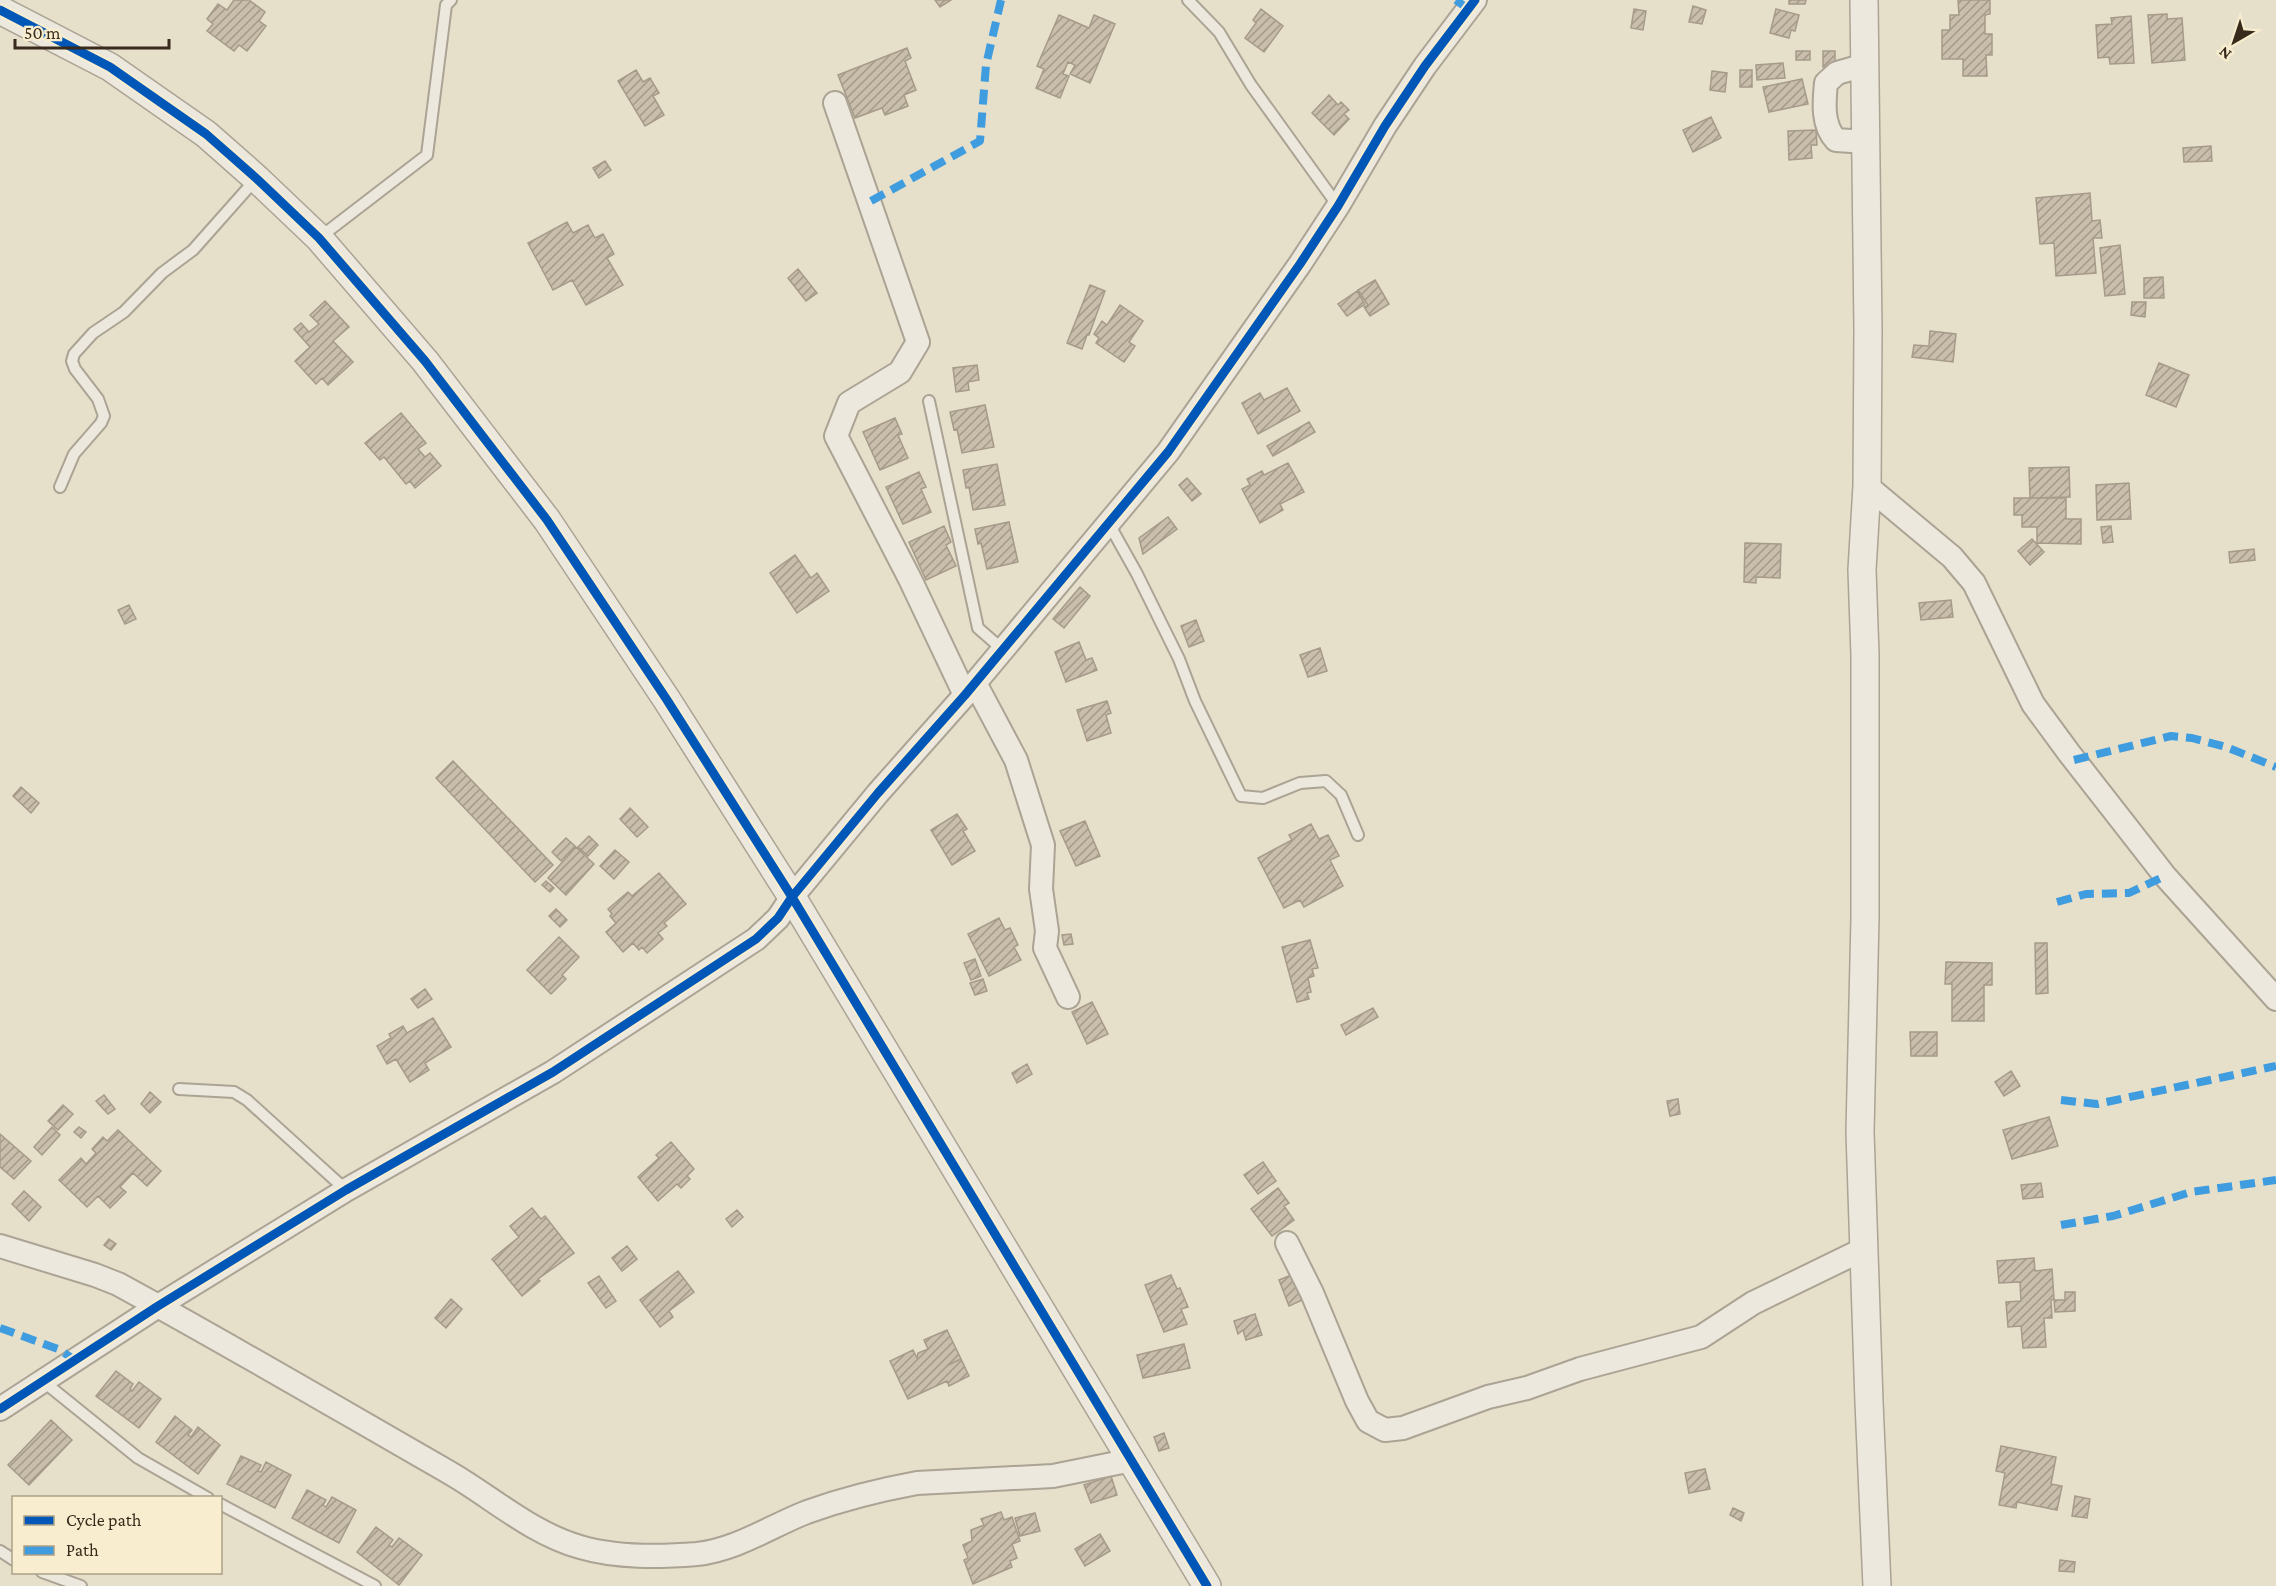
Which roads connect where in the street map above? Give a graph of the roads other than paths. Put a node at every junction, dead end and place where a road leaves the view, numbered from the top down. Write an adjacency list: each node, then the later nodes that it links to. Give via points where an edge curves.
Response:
1 (451, 0): 11 (lane, via 446,5 427,155)
2 (1188, 0): 10 (lane, via 1219,32)
3 (1475, 0): 10 (street, via 1385,126)
4 (1864, 0): 6 (street)
5 (0, 10): 9 (street, via 110,67 206,134)
6 (1866, 65): 8 (street); 8 (street, via 1837,73 1826,83 1824,100 1827,131 1836,140)
7 (835, 103): 17 (street, via 918,342 900,372 849,403 836,436)
8 (1867, 142): 13 (street)
9 (256, 179): 11 (street); 14 (lane, via 193,250 162,273 129,308 93,333 74,354 75,369 98,399 104,416 74,454)
10 (1338, 206): 15 (street, via 1201,407)
11 (319, 238): 19 (street, via 425,362 547,520)
12 (929, 401): 16 (lane, via 978,628)
13 (1867, 486): 21 (street, via 1952,557 1974,583 2033,704 2062,745 2165,876); 26 (street, via 1862,570 1865,918 1860,1132)
14 (60, 487)
15 (1109, 524): 16 (street); 18 (lane, via 1179,659 1241,796 1263,798 1300,783 1326,781 1341,795)
16 (1002, 649): 17 (street)
17 (970, 689): 19 (street); 20 (street, via 1016,760 1043,845 1045,948)
18 (1358, 835)
19 (792, 897): 23 (street, via 778,918 737,952 553,1072); 30 (street)
20 (1068, 997)
21 (2276, 999)
22 (179, 1089): 23 (lane, via 234,1092)
23 (346, 1190): 27 (street)
24 (1287, 1243): 26 (street, via 1357,1401 1368,1421 1385,1430 1403,1428 1446,1410 1580,1369 1701,1337 1753,1303)
25 (0, 1246): 27 (street, via 95,1275)
26 (1864, 1249): 37 (street)
27 (158, 1306): 28 (street); 30 (street, via 456,1477 547,1535 604,1552 664,1556 715,1551 806,1513 896,1487 1053,1476)
28 (44, 1382): 29 (street); 31 (lane, via 138,1458)
29 (0, 1409)
30 (1132, 1460): 36 (street)
31 (206, 1496)
32 (222, 1505): 35 (lane)
33 (48, 1574): 34 (lane)
34 (81, 1586)
35 (375, 1586)
36 (1207, 1586)
37 (1877, 1586)

